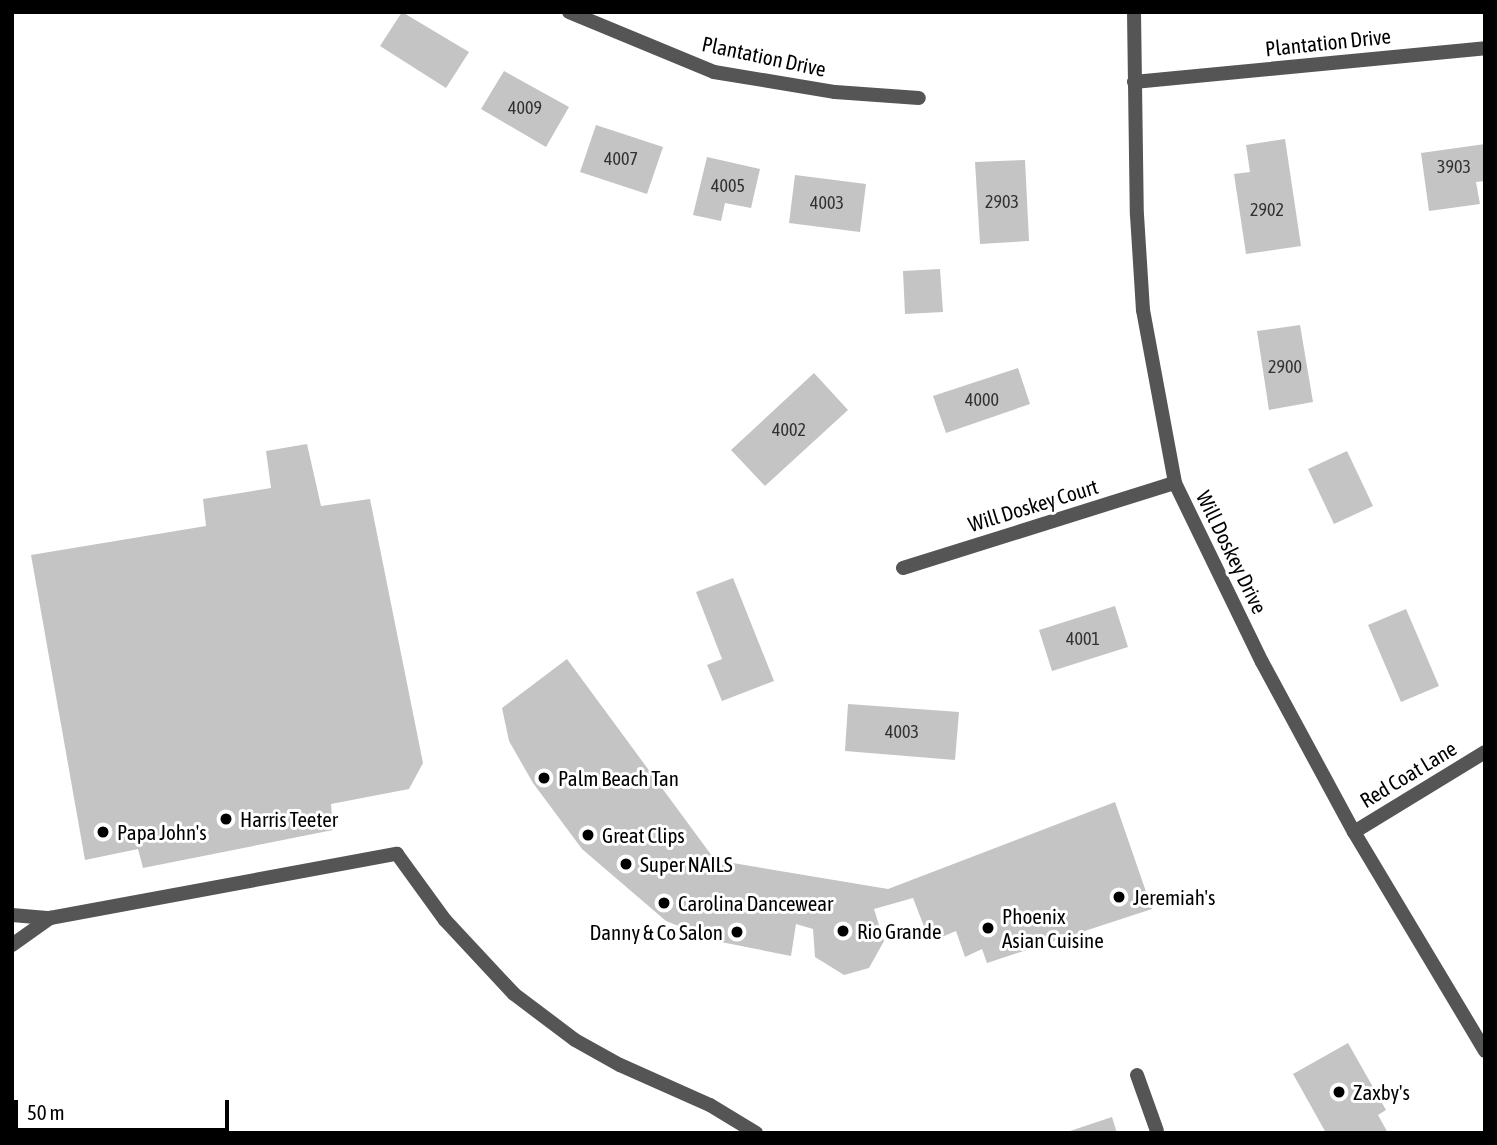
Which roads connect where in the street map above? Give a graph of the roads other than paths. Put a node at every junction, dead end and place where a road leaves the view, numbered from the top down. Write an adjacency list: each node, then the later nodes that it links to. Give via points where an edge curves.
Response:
1 (569, 12): 5 (street, Plantation Drive, via 714,72 835,92)
2 (1134, 12): 4 (street, Will Doskey Drive)
3 (1485, 48): 4 (street, Plantation Drive)
4 (1134, 82): 6 (street, Will Doskey Drive, via 1143,310)
5 (919, 98)
6 (1175, 483): 7 (street, Will Doskey Court); 9 (street, Will Doskey Drive, via 1262,662)
7 (903, 568)
8 (1485, 752): 9 (street, Red Coat Lane)
9 (1354, 832): 13 (street, Will Doskey Drive)
10 (12, 915): 11 (street)
11 (50, 918): 12 (street); 16 (street, via 397,854 445,920 514,994 575,1040 710,1105)
12 (12, 945)
13 (1485, 1051)
14 (1137, 1075): 15 (street)
15 (1157, 1131)
16 (756, 1133)

